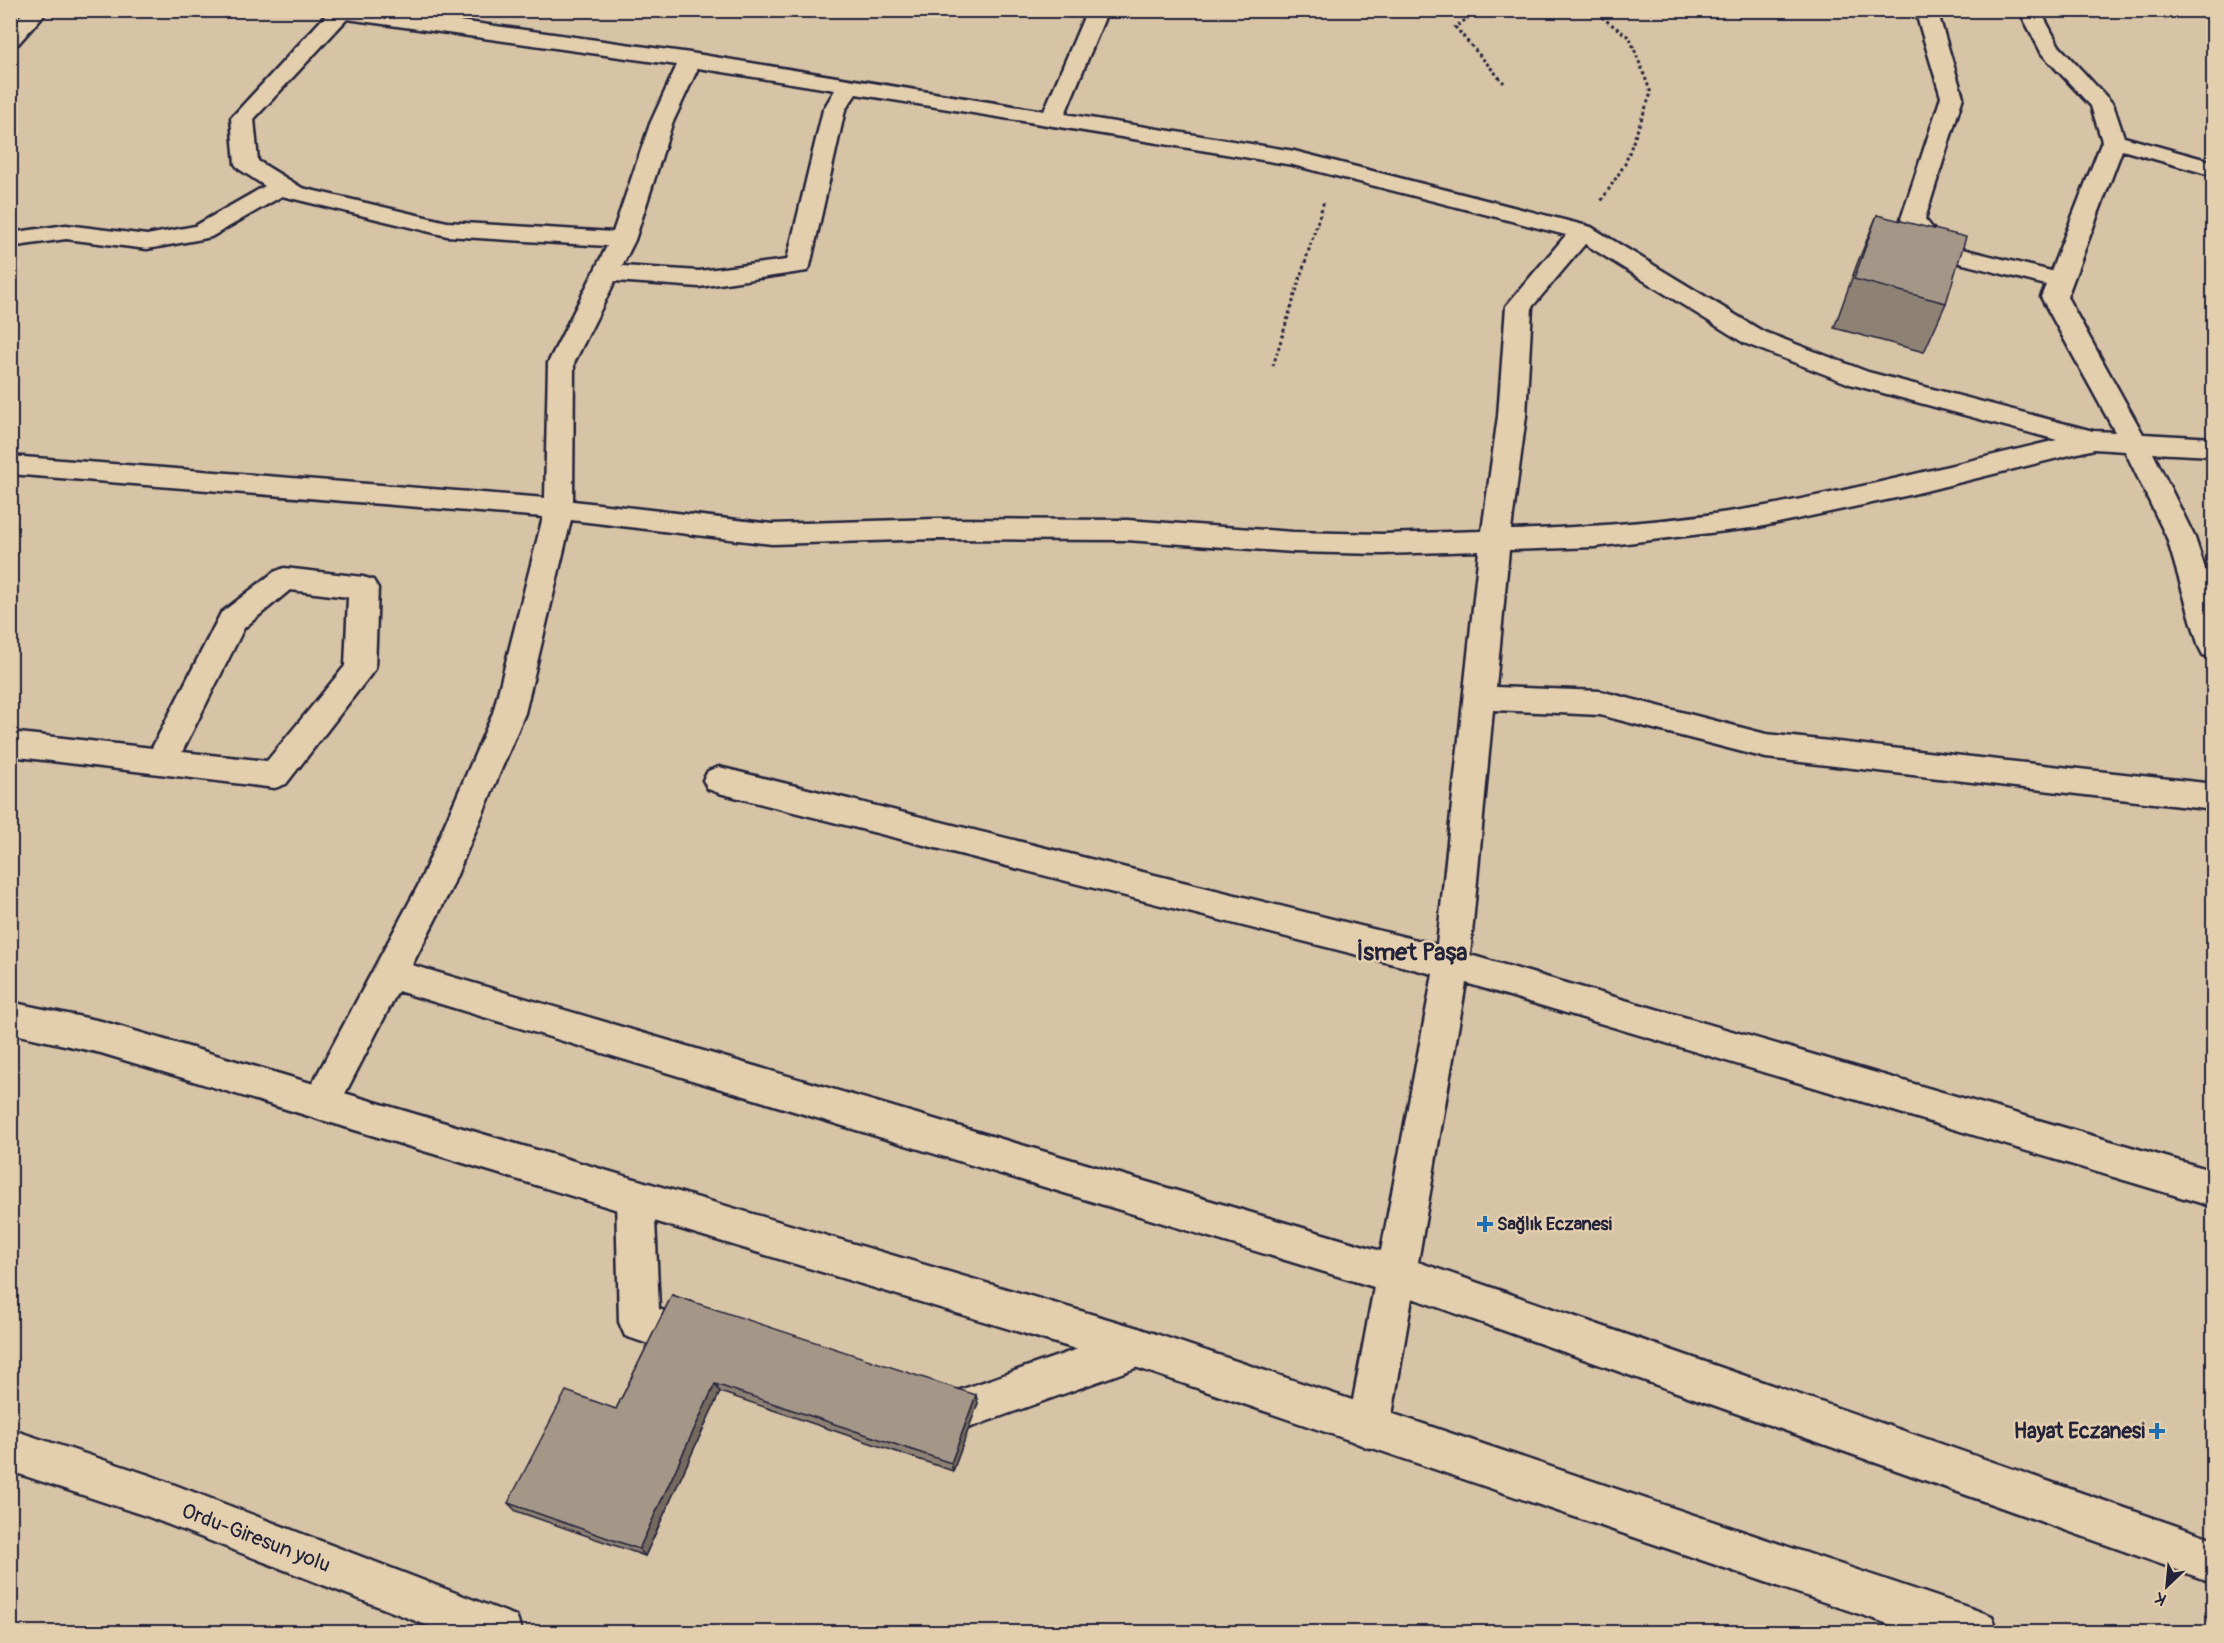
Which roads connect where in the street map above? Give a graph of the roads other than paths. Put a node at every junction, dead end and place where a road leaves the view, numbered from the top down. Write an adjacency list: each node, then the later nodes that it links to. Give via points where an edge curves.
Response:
1 (38, 10): 6 (main road)
2 (1098, 10): 9 (main road)
3 (1926, 10): 17 (main road, via 1952,97 1912,219 1937,250)
4 (2029, 10): 10 (main road, via 2050,50 2102,104)
5 (336, 11): 7 (main road); 12 (main road, via 242,118 247,164)
6 (10, 39)
7 (690, 60): 8 (main road); 15 (main road, via 661,124)
8 (849, 86): 9 (main road); 16 (main road, via 834,110 798,266 699,279)
9 (1052, 119): 13 (main road, via 1294,158)
10 (2114, 141): 11 (main road); 17 (main road)
11 (2214, 169)
12 (282, 186): 14 (main road, via 202,232 147,242 66,232); 15 (main road, via 294,193 447,229)
13 (1582, 232): 18 (main road, via 1753,337 1858,378); 23 (main road, via 1520,306 1512,416)
14 (10, 240)
15 (623, 240): 16 (main road)
16 (607, 273): 22 (main road, via 561,363)
17 (2060, 281): 19 (main road, via 2054,297)
18 (2094, 440): 19 (main road); 23 (main road, via 1759,517 1594,537)
19 (2133, 442): 20 (main road); 24 (main road, via 2181,538)
20 (2214, 447)
21 (10, 465): 22 (main road)
22 (559, 509): 23 (main road, via 772,534 1127,530 1293,542); 31 (main road, via 509,713 434,889)
23 (1495, 540): 25 (main road)
24 (2214, 647)
25 (1481, 698): 29 (main road, via 1600,703 1766,746); 30 (main road)
26 (10, 744): 27 (main road)
27 (161, 762): 27 (main road, via 275,775 360,669 363,588 284,579 232,621)
28 (719, 780): 30 (main road)
29 (2214, 797)
30 (1452, 964): 34 (main road); 36 (main road)
31 (390, 973): 33 (main road); 36 (main road)
32 (10, 1017): 33 (main road, via 101,1037)
33 (321, 1103): 35 (main road)
34 (2214, 1189)
35 (635, 1197): 37 (main road); 38 (main road, via 639,1322)
36 (1396, 1275): 40 (main road); 42 (main road)
37 (1138, 1348): 39 (main road, via 933,1420); 40 (main road)
38 (729, 1352)
39 (899, 1408)
40 (1369, 1427): 44 (main road)
41 (10, 1450): 43 (main road, Ordu-Giresun yolu, via 149,1496)
42 (2214, 1561)
43 (500, 1632)
44 (1976, 1632)

